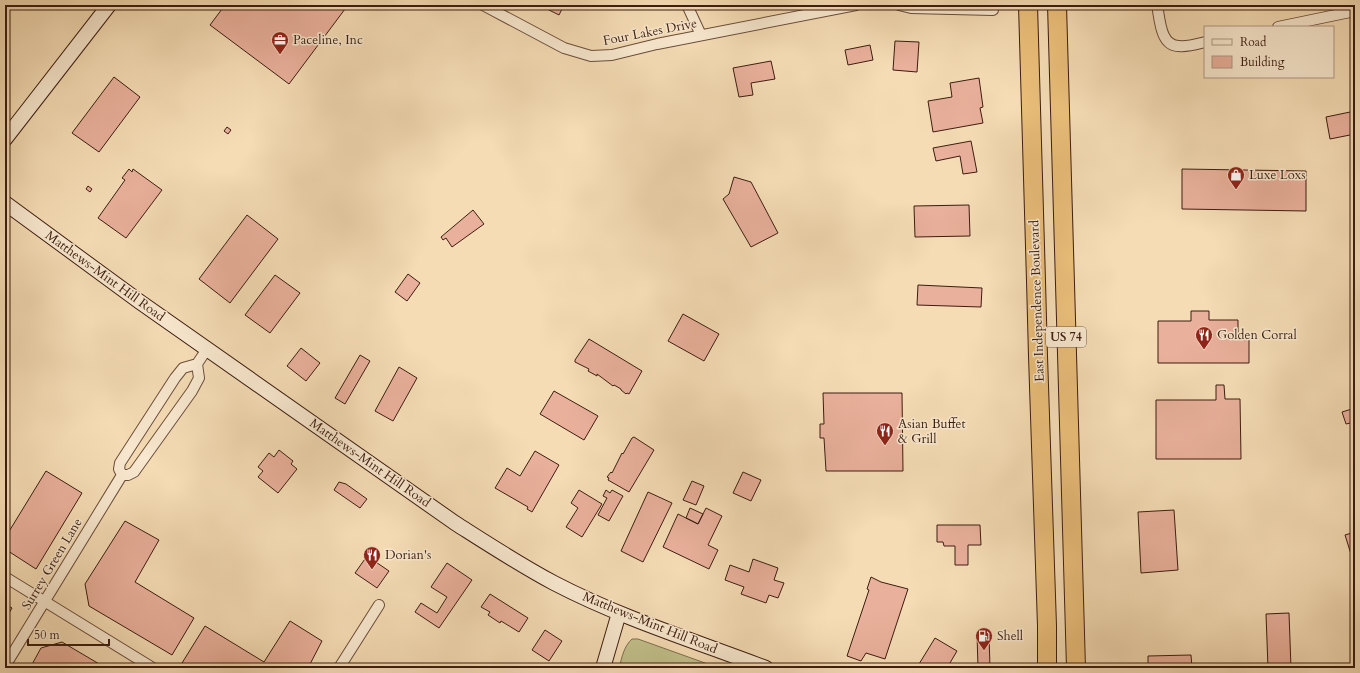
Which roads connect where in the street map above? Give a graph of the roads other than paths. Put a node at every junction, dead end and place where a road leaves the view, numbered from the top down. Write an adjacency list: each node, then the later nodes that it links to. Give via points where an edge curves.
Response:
1 (109, 5): 16 (main road)
2 (483, 5): 13 (street, Four Lakes Drive, via 564,48 591,56 612,55)
3 (687, 5): 13 (street)
4 (856, 5): 13 (street, Four Lakes Drive)
5 (899, 5): 10 (street, via 911,8)
6 (1057, 5): 15 (highway, US 74)
7 (1062, 5): 15 (highway)
8 (1157, 5): 14 (street, via 1162,32 1168,42 1178,46)
9 (1028, 7): 30 (highway, East Independence Boulevard / US 74)
10 (993, 10)
11 (1355, 11): 12 (street)
12 (1283, 26)
13 (701, 35)
14 (1204, 42)
15 (1058, 50): 31 (highway, US 74)
16 (5, 139)
17 (5, 203): 18 (main road, Matthews-Mint Hill Road)
18 (207, 349): 19 (street); 24 (main road, Matthews-Mint Hill Road, via 499,552 554,583)
19 (197, 364): 20 (street, Surrey Green Lane, via 199,378 192,390 134,472); 20 (street, Surrey Green Lane, via 183,368 175,378 120,463)
20 (122, 475): 22 (street, Surrey Green Lane)
21 (5, 577): 22 (street)
22 (44, 601): 25 (street, Surrey Green Lane); 26 (street)
23 (379, 605): 27 (street)
24 (619, 613): 28 (main road); 29 (main road, Matthews-Mint Hill Road)
25 (5, 666)
26 (152, 668)
27 (339, 668)
28 (603, 668)
29 (766, 668)
30 (1047, 668)
31 (1076, 668)

